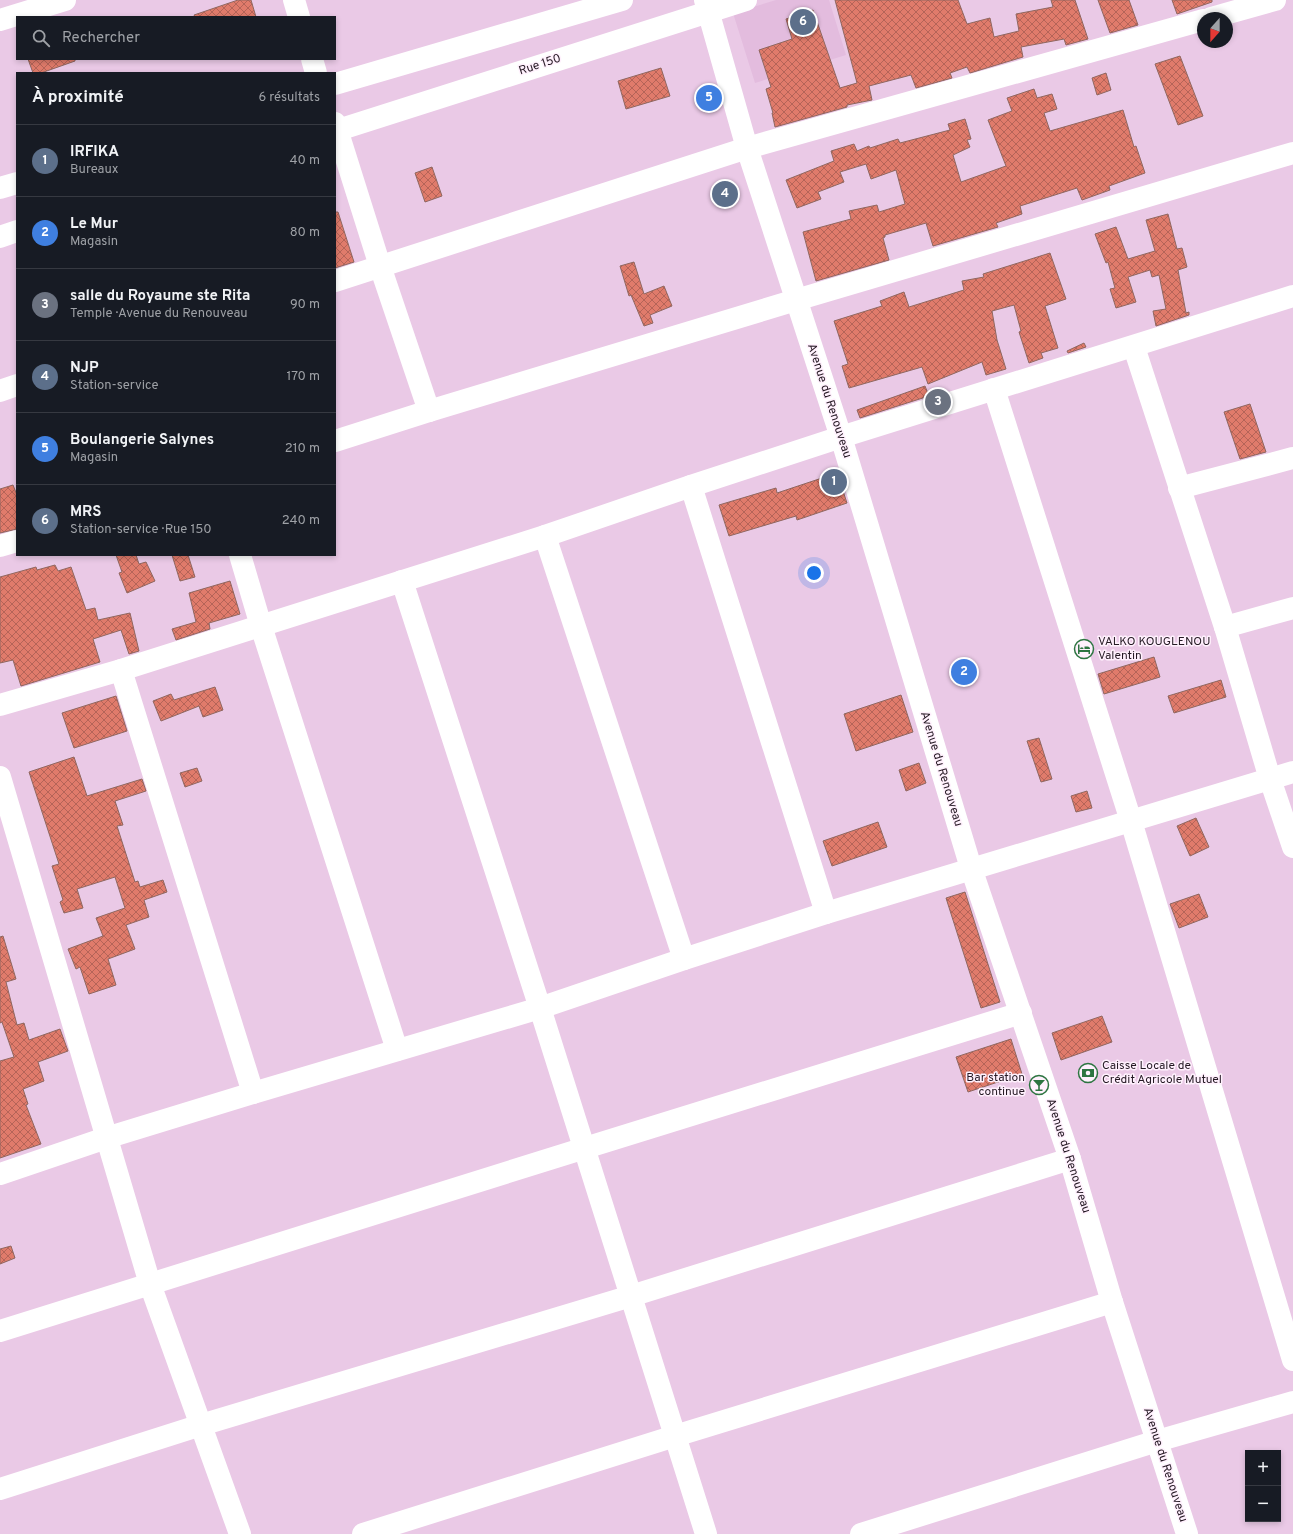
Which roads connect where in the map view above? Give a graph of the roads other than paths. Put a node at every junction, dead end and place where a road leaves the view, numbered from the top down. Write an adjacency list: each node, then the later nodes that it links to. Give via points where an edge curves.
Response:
1 (64, 0): 9 (street)
2 (294, 0): 8 (street)
3 (622, 0): 13 (street)
4 (746, 0): 6 (street, Rue 150)
5 (1275, 0): 7 (street)
6 (707, 6): 14 (street, Rue 150); 15 (street, Avenue du Renouveau)
7 (1232, 12)
8 (299, 16)
9 (0, 20)
10 (1197, 22): 15 (street)
11 (312, 60): 12 (street)
12 (316, 72)
13 (336, 84)
14 (336, 128): 21 (street)
15 (747, 148): 21 (street); 24 (street, Avenue du Renouveau)
16 (1293, 153): 24 (street)
17 (16, 183): 18 (street)
18 (0, 188)
19 (16, 231): 20 (street)
20 (0, 237)
21 (380, 266): 22 (street); 29 (street)
22 (336, 281)
23 (1293, 296): 25 (street)
24 (796, 300): 29 (street); 30 (street, Avenue du Renouveau)
25 (1134, 347): 27 (street); 34 (street)
26 (16, 385): 28 (street)
27 (994, 389): 30 (street); 48 (street)
28 (0, 390)
29 (429, 411): 31 (street)
30 (841, 437): 33 (street); 50 (street, Avenue du Renouveau)
31 (336, 441)
32 (1293, 458): 34 (street)
33 (691, 486): 35 (street); 51 (street)
34 (1179, 488): 42 (street)
35 (545, 536): 39 (street); 52 (street)
36 (16, 540): 37 (street)
37 (0, 546)
38 (240, 556): 41 (street)
39 (402, 581): 41 (street); 53 (street)
40 (1293, 608): 42 (street)
41 (261, 626): 43 (street); 55 (street)
42 (1225, 627): 47 (street)
43 (121, 670): 44 (street); 56 (street)
44 (0, 705)
45 (1293, 772): 47 (street)
46 (0, 777): 57 (street)
47 (1270, 779): 48 (street); 49 (street)
48 (1131, 822): 50 (street); 65 (street)
49 (1293, 847)
50 (971, 868): 51 (street); 54 (street, Avenue du Renouveau)
51 (826, 913): 52 (street)
52 (684, 960): 53 (street)
53 (540, 1008): 55 (street); 58 (street)
54 (1021, 1014): 58 (street); 59 (street, Avenue du Renouveau)
55 (397, 1050): 56 (street)
56 (253, 1092): 57 (street)
57 (106, 1138): 60 (street); 61 (street)
58 (585, 1148): 61 (street); 62 (street)
59 (1070, 1159): 62 (street); 63 (street, Avenue du Renouveau)
60 (0, 1174)
61 (150, 1284): 64 (street); 67 (street)
62 (631, 1296): 67 (street); 68 (street)
63 (1112, 1302): 68 (street); 69 (street, Avenue du Renouveau)
64 (0, 1331)
65 (1293, 1360)
66 (1293, 1402): 69 (street)
67 (200, 1425): 70 (street); 71 (street)
68 (675, 1436): 72 (street); 73 (street)
69 (1157, 1441): 74 (street); 75 (street, Avenue du Renouveau)
70 (0, 1490)
71 (240, 1534)
72 (363, 1534)
73 (706, 1534)
74 (861, 1534)
75 (1187, 1534)

